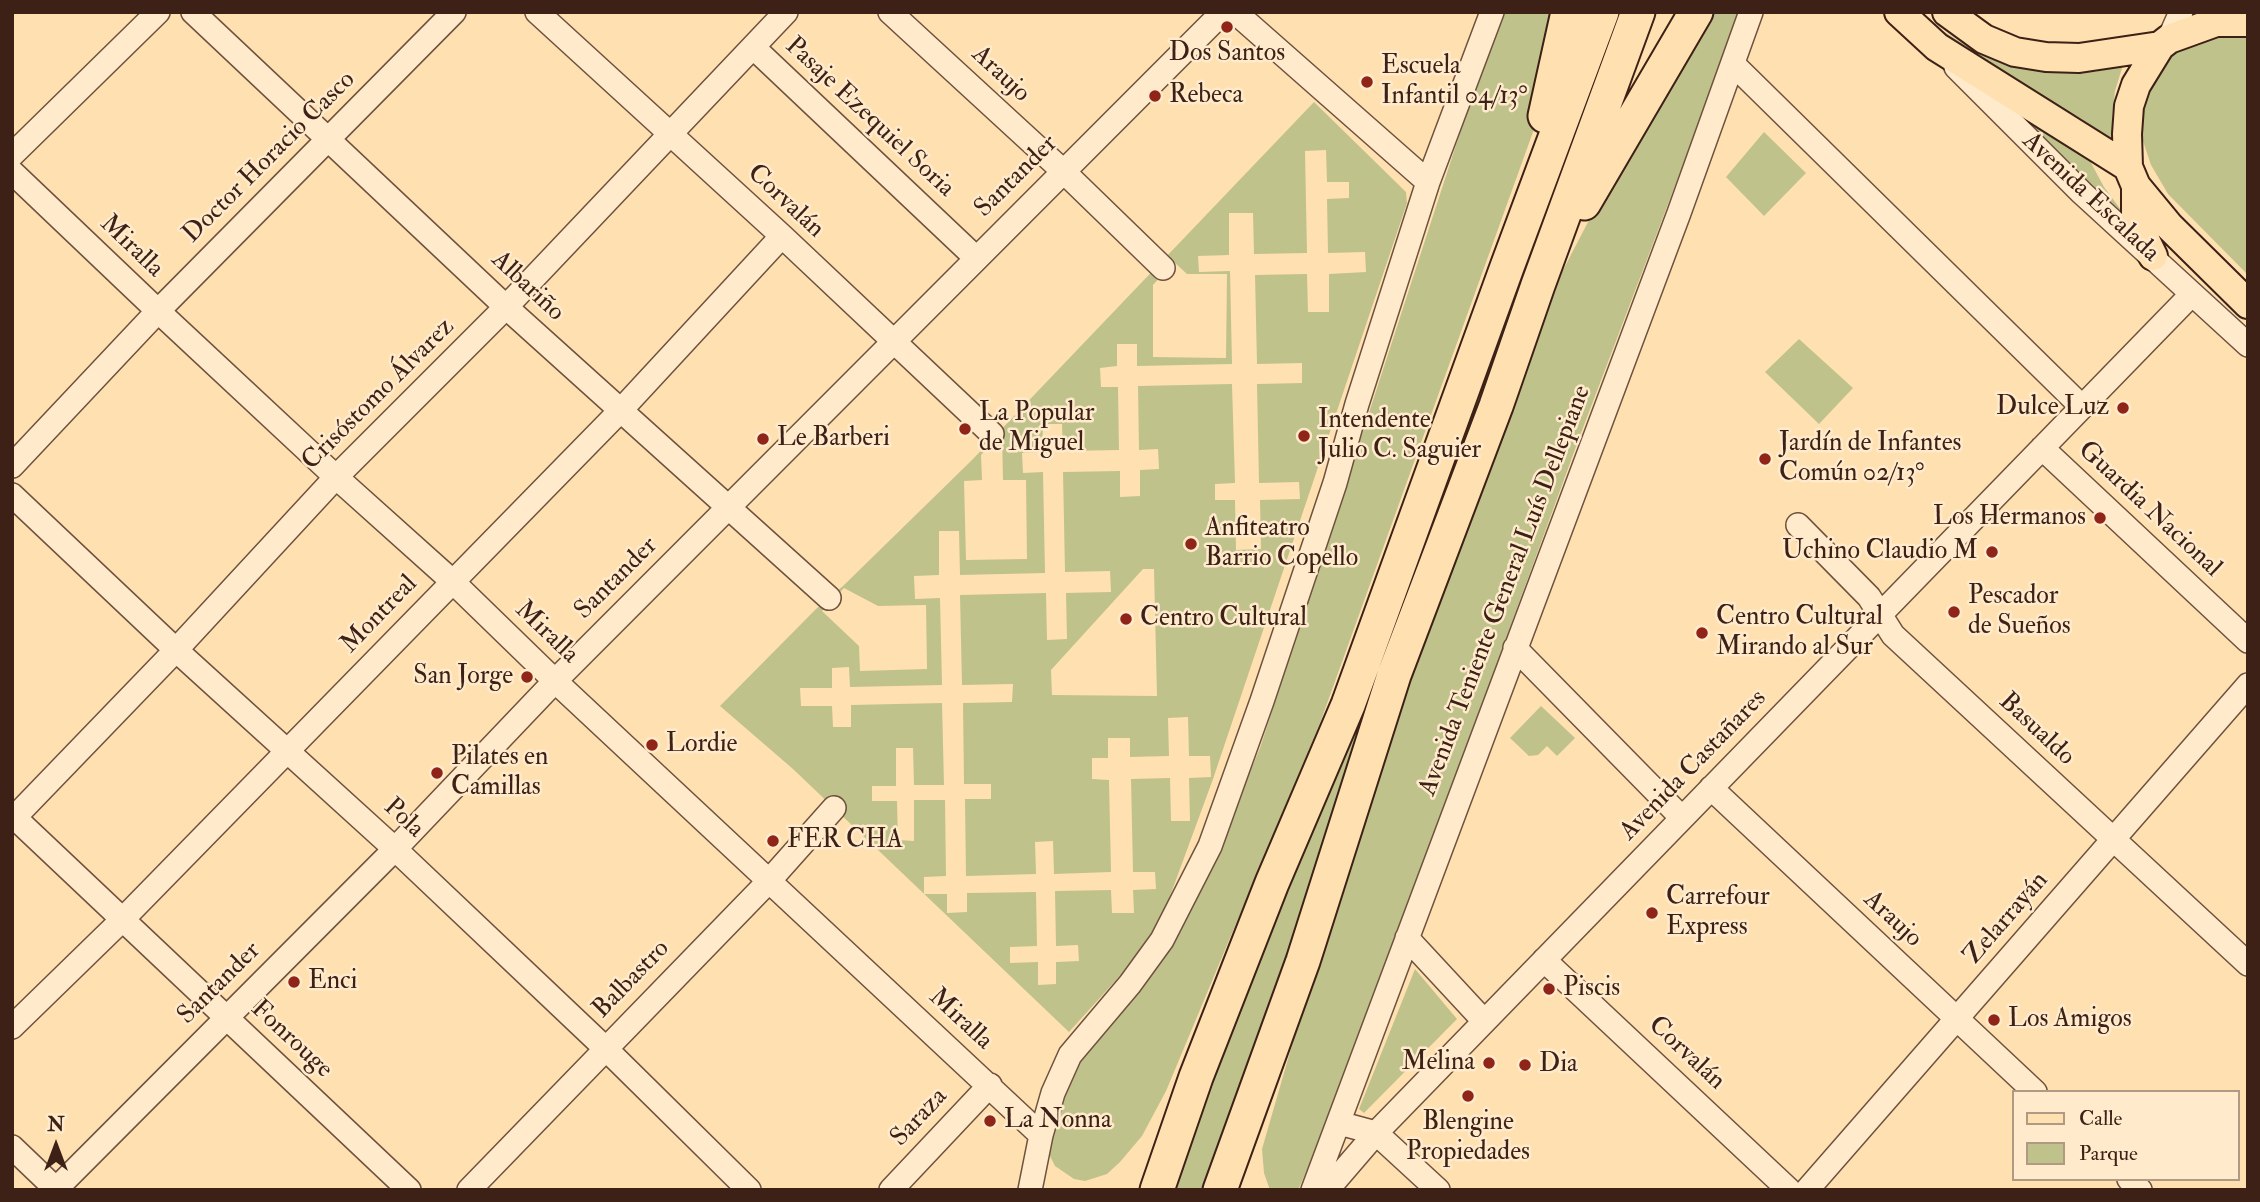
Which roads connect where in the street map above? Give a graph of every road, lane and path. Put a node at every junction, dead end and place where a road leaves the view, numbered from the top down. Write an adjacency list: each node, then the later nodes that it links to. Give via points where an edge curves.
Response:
1 (158, 12): 25 (street)
2 (193, 12): 24 (street, Albariño)
3 (454, 12): 24 (street, Doctor Horacio Casco)
4 (537, 12): 23 (street, Corvalán)
5 (786, 12): 21 (street, Crisóstomo Álvarez)
6 (890, 12): 26 (street, Araujo)
7 (1223, 12): 26 (street, Santander)
8 (1235, 12): 29 (street)
9 (1492, 12): 29 (street)
10 (1568, 12): 33 (highway)
11 (1602, 12): 33 (highway)
12 (1638, 12): 35 (highway)
13 (1696, 12): 35 (highway)
14 (1751, 12): 22 (street, Avenida Teniente General Luís Dellepiane)
15 (1899, 12): 20 (main road, Avenida Escalada)
16 (1947, 12): 19 (main road, via 1984,39 2015,52 2046,57 2079,58)
17 (2181, 12): 19 (street)
18 (2248, 22): 19 (main road, via 2216,22)
19 (2165, 42): 28 (main road, via 2136,85 2129,106)
20 (1937, 47): 28 (main road, Avenida Escalada); 31 (street, Avenida Escalada)
21 (754, 48): 23 (street, Crisóstomo Álvarez); 32 (street, Pasaje Ezequiel Soria)
22 (1733, 64): 42 (street); 55 (street, Avenida Teniente General Luís Dellepiane)
23 (669, 134): 30 (street, Corvalán); 38 (street, Crisóstomo Álvarez)
24 (329, 139): 38 (street, Albariño); 39 (street, Doctor Horacio Casco)
25 (12, 155)
26 (1063, 171): 32 (street, Santander); 34 (street, Araujo)
27 (12, 172): 39 (street, Miralla)
28 (2132, 176): 31 (main road, via 2136,221); 37 (main road, Avenida Escalada, via 2169,226)
29 (1428, 182): 80 (street, via 1335,483 1210,846 1162,940 1070,1055)
30 (782, 236): 40 (street, Corvalán); 43 (street, Montreal)
31 (2153, 256): 36 (street, Avenida Escalada)
32 (976, 258): 40 (street, Santander)
33 (1507, 267): 88 (highway, via 1348,705 1272,883)
34 (1163, 268)
35 (1538, 285): 89 (highway, via 1394,675 1303,961)
36 (2192, 294): 41 (street, Avenida Escalada); 42 (street, Avenida Castañares)
37 (2248, 304)
38 (506, 307): 43 (street, Albariño); 47 (street, Crisóstomo Álvarez)
39 (158, 311): 46 (street, Doctor Horacio Casco); 47 (street, Miralla)
40 (894, 341): 44 (street, Corvalán); 49 (street, Santander)
41 (2248, 345)
42 (2082, 407): 45 (street, Avenida Castañares)
43 (621, 410): 49 (street, Albariño); 51 (street, Montreal)
44 (992, 435)
45 (2042, 448): 53 (street, Avenida Castañares); 54 (street, Guardia Nacional)
46 (12, 466)
47 (336, 477): 51 (street, Miralla); 56 (street, Crisóstomo Álvarez)
48 (12, 495): 56 (street, Pola)
49 (727, 508): 52 (street, Albariño); 57 (street, Santander)
50 (1798, 525): 53 (street, Basualdo)
51 (452, 581): 57 (street, Miralla); 59 (street, Montreal)
52 (829, 598)
53 (1880, 614): 60 (street, Avenida Castañares); 64 (street, Basualdo, via 1893,635)
54 (2248, 641)
55 (1515, 649): 63 (street); 68 (street, Avenida Teniente General Luís Dellepiane)
56 (176, 650): 59 (street, Pola); 62 (street, Crisóstomo Álvarez)
57 (555, 681): 65 (street, Santander); 66 (street, Miralla)
58 (2248, 685): 64 (street, Zelarrayán)
59 (287, 749): 65 (street, Pola); 67 (street, Montreal)
60 (1711, 788): 63 (street, Avenida Castañares); 72 (street, Araujo)
61 (834, 808): 66 (street, Balbastro)
62 (13, 817): 67 (street, Fonrouge)
63 (1682, 818): 69 (street, Avenida Castañares)
64 (2113, 840): 70 (street, Basualdo); 72 (street, Zelarrayán)
65 (395, 849): 71 (street, Santander); 75 (street, Pola)
66 (769, 881): 75 (street, Balbastro); 76 (street, Miralla)
67 (123, 919): 71 (street, Fonrouge); 74 (street, Montreal)
68 (1406, 938): 73 (street); 78 (street, Avenida Teniente General Luís Dellepiane)
69 (1544, 960): 73 (street, Avenida Castañares); 93 (street, Corvalán)
70 (2248, 964)
71 (226, 1017): 83 (street, Santander); 84 (street, Fonrouge)
72 (1956, 1018): 77 (street, Araujo); 94 (street, Zelarrayán)
73 (1484, 1021): 79 (street, Avenida Castañares)
74 (12, 1027)
75 (605, 1048): 85 (street, Balbastro); 86 (street, Pola)
76 (990, 1085): 80 (street, Miralla); 87 (street, Saraza)
77 (2033, 1090)
78 (1339, 1123): 79 (street); 90 (street, Avenida Teniente General Luís Dellepiane)
79 (1376, 1133): 91 (street, Avenida Castañares); 92 (street)
80 (1041, 1135): 82 (street)
81 (12, 1147): 83 (street)
82 (1031, 1186)
83 (56, 1190)
84 (409, 1190)
85 (469, 1190)
86 (749, 1190)
87 (891, 1190)
88 (1157, 1190)
89 (1220, 1190)
90 (1313, 1190)
91 (1327, 1190)
92 (1438, 1190)
93 (1788, 1190)
94 (1807, 1190)

